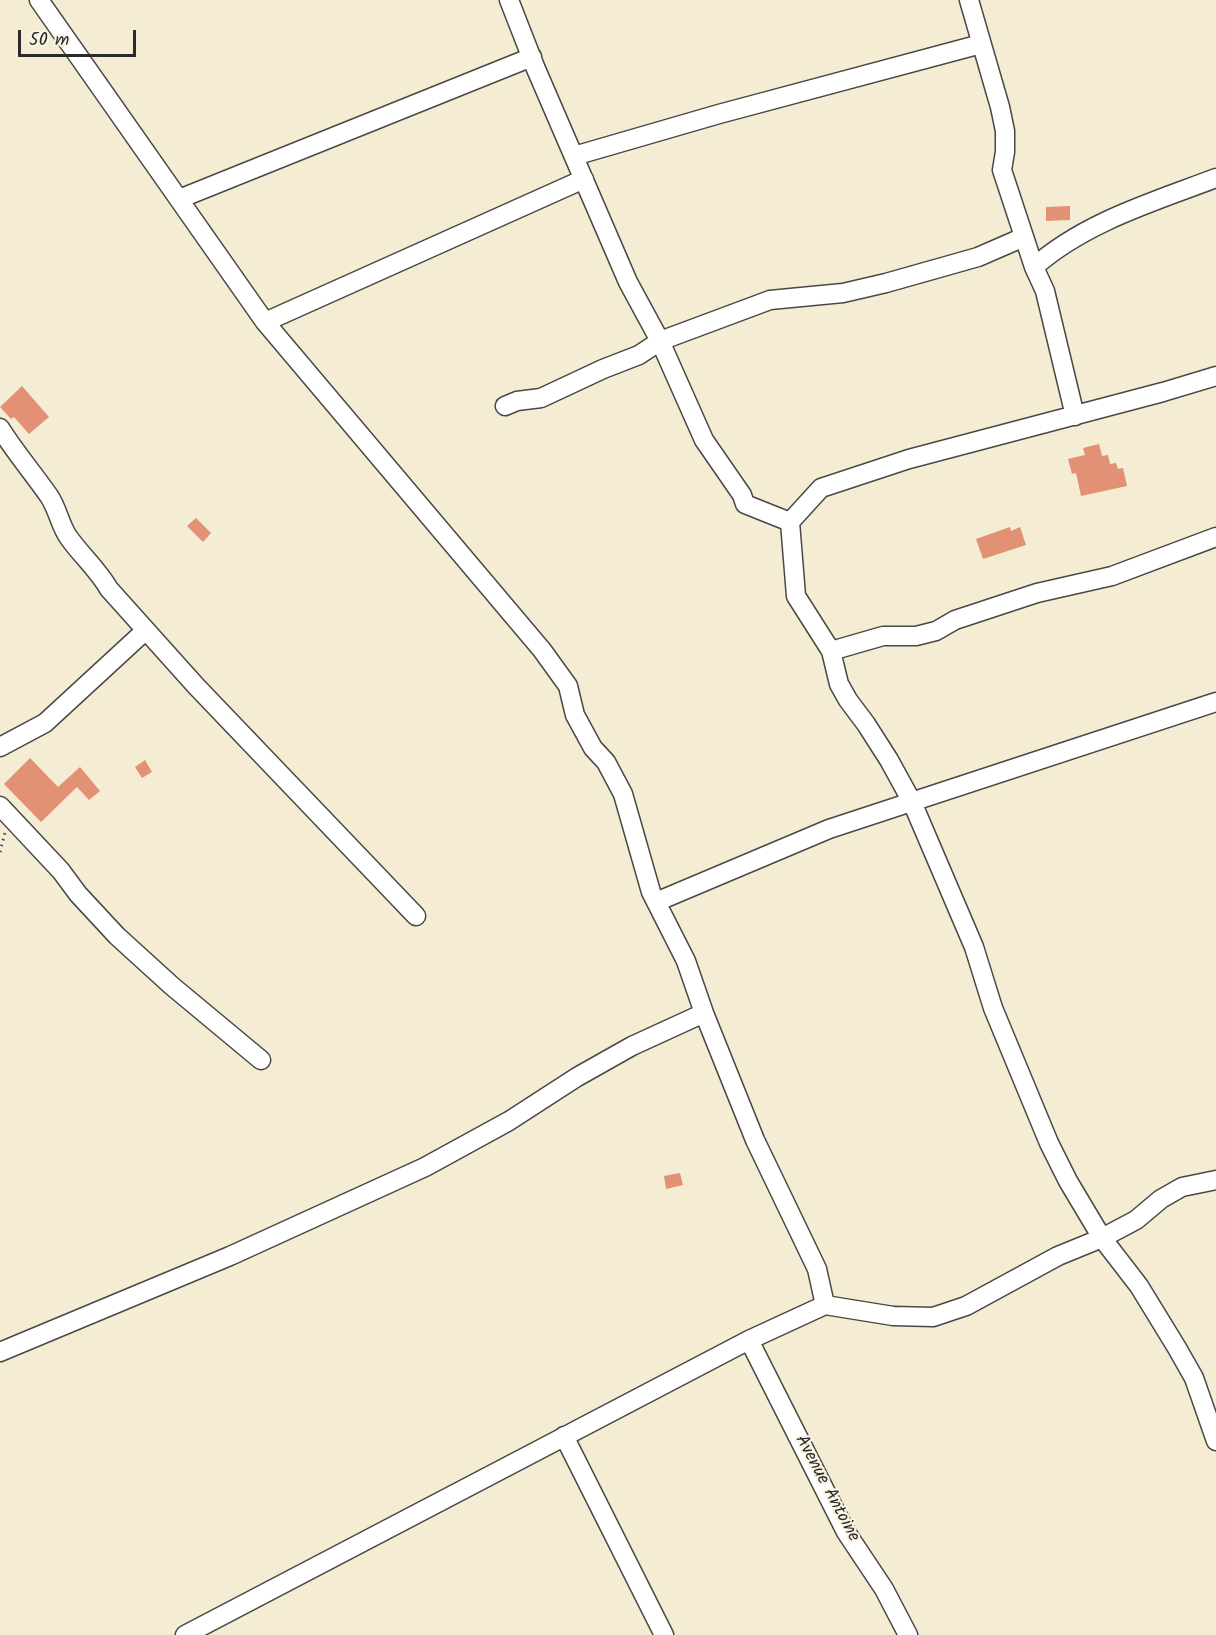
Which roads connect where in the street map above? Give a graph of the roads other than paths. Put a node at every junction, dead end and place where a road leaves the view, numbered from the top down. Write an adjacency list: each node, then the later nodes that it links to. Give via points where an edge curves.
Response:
1 (39, 0): 9 (street)
2 (509, 0): 5 (street)
3 (969, 0): 4 (street)
4 (981, 44): 6 (street); 10 (street, via 1005,131 1002,170)
5 (532, 57): 6 (street); 9 (street)
6 (574, 156): 7 (street)
7 (584, 178): 12 (street); 13 (street, via 628,282)
8 (1216, 178): 11 (street, via 1088,230)
9 (178, 198): 12 (street)
10 (1024, 237): 11 (street); 13 (street, via 978,257 886,283 843,293 770,300)
11 (1034, 267): 16 (street, via 1045,291)
12 (265, 322): 26 (street, via 559,671 568,686 575,715 623,794)
13 (660, 340): 15 (street, via 639,355 541,398 517,400); 18 (street, via 704,440 745,504)
14 (1216, 376): 16 (street)
15 (505, 406)
16 (1075, 416): 18 (street, via 909,459 821,488)
17 (0, 429): 20 (street, via 58,511 68,537)
18 (790, 522): 21 (street, via 796,596)
19 (1216, 537): 21 (street, via 1112,576 1037,593 955,620 936,631 916,636 883,636)
20 (146, 630): 23 (street, via 45,723); 27 (street)
21 (831, 651): 24 (street, via 839,684)
22 (1216, 702): 24 (street)
23 (0, 747)
24 (912, 802): 26 (street, via 829,829); 31 (street, via 974,947 993,1008 1049,1143)
25 (0, 806): 29 (street, via 117,936)
26 (656, 902): 28 (street, via 686,961)
27 (416, 916)
28 (704, 1013): 32 (street, via 755,1140 817,1269); 34 (street, via 633,1046 425,1167 230,1256)
29 (261, 1060)
30 (1216, 1180): 31 (street, via 1182,1187)
31 (1102, 1239): 32 (street, via 1058,1256 966,1306 933,1317 893,1316); 36 (street, via 1139,1286 1194,1378)
32 (825, 1305): 33 (street)
33 (749, 1340): 35 (street); 39 (street, Avenue Antoine, via 846,1532 884,1589)
34 (0, 1352)
35 (564, 1436): 37 (street); 38 (street)
36 (1216, 1441)
37 (185, 1635)
38 (664, 1635)
39 (908, 1635)

